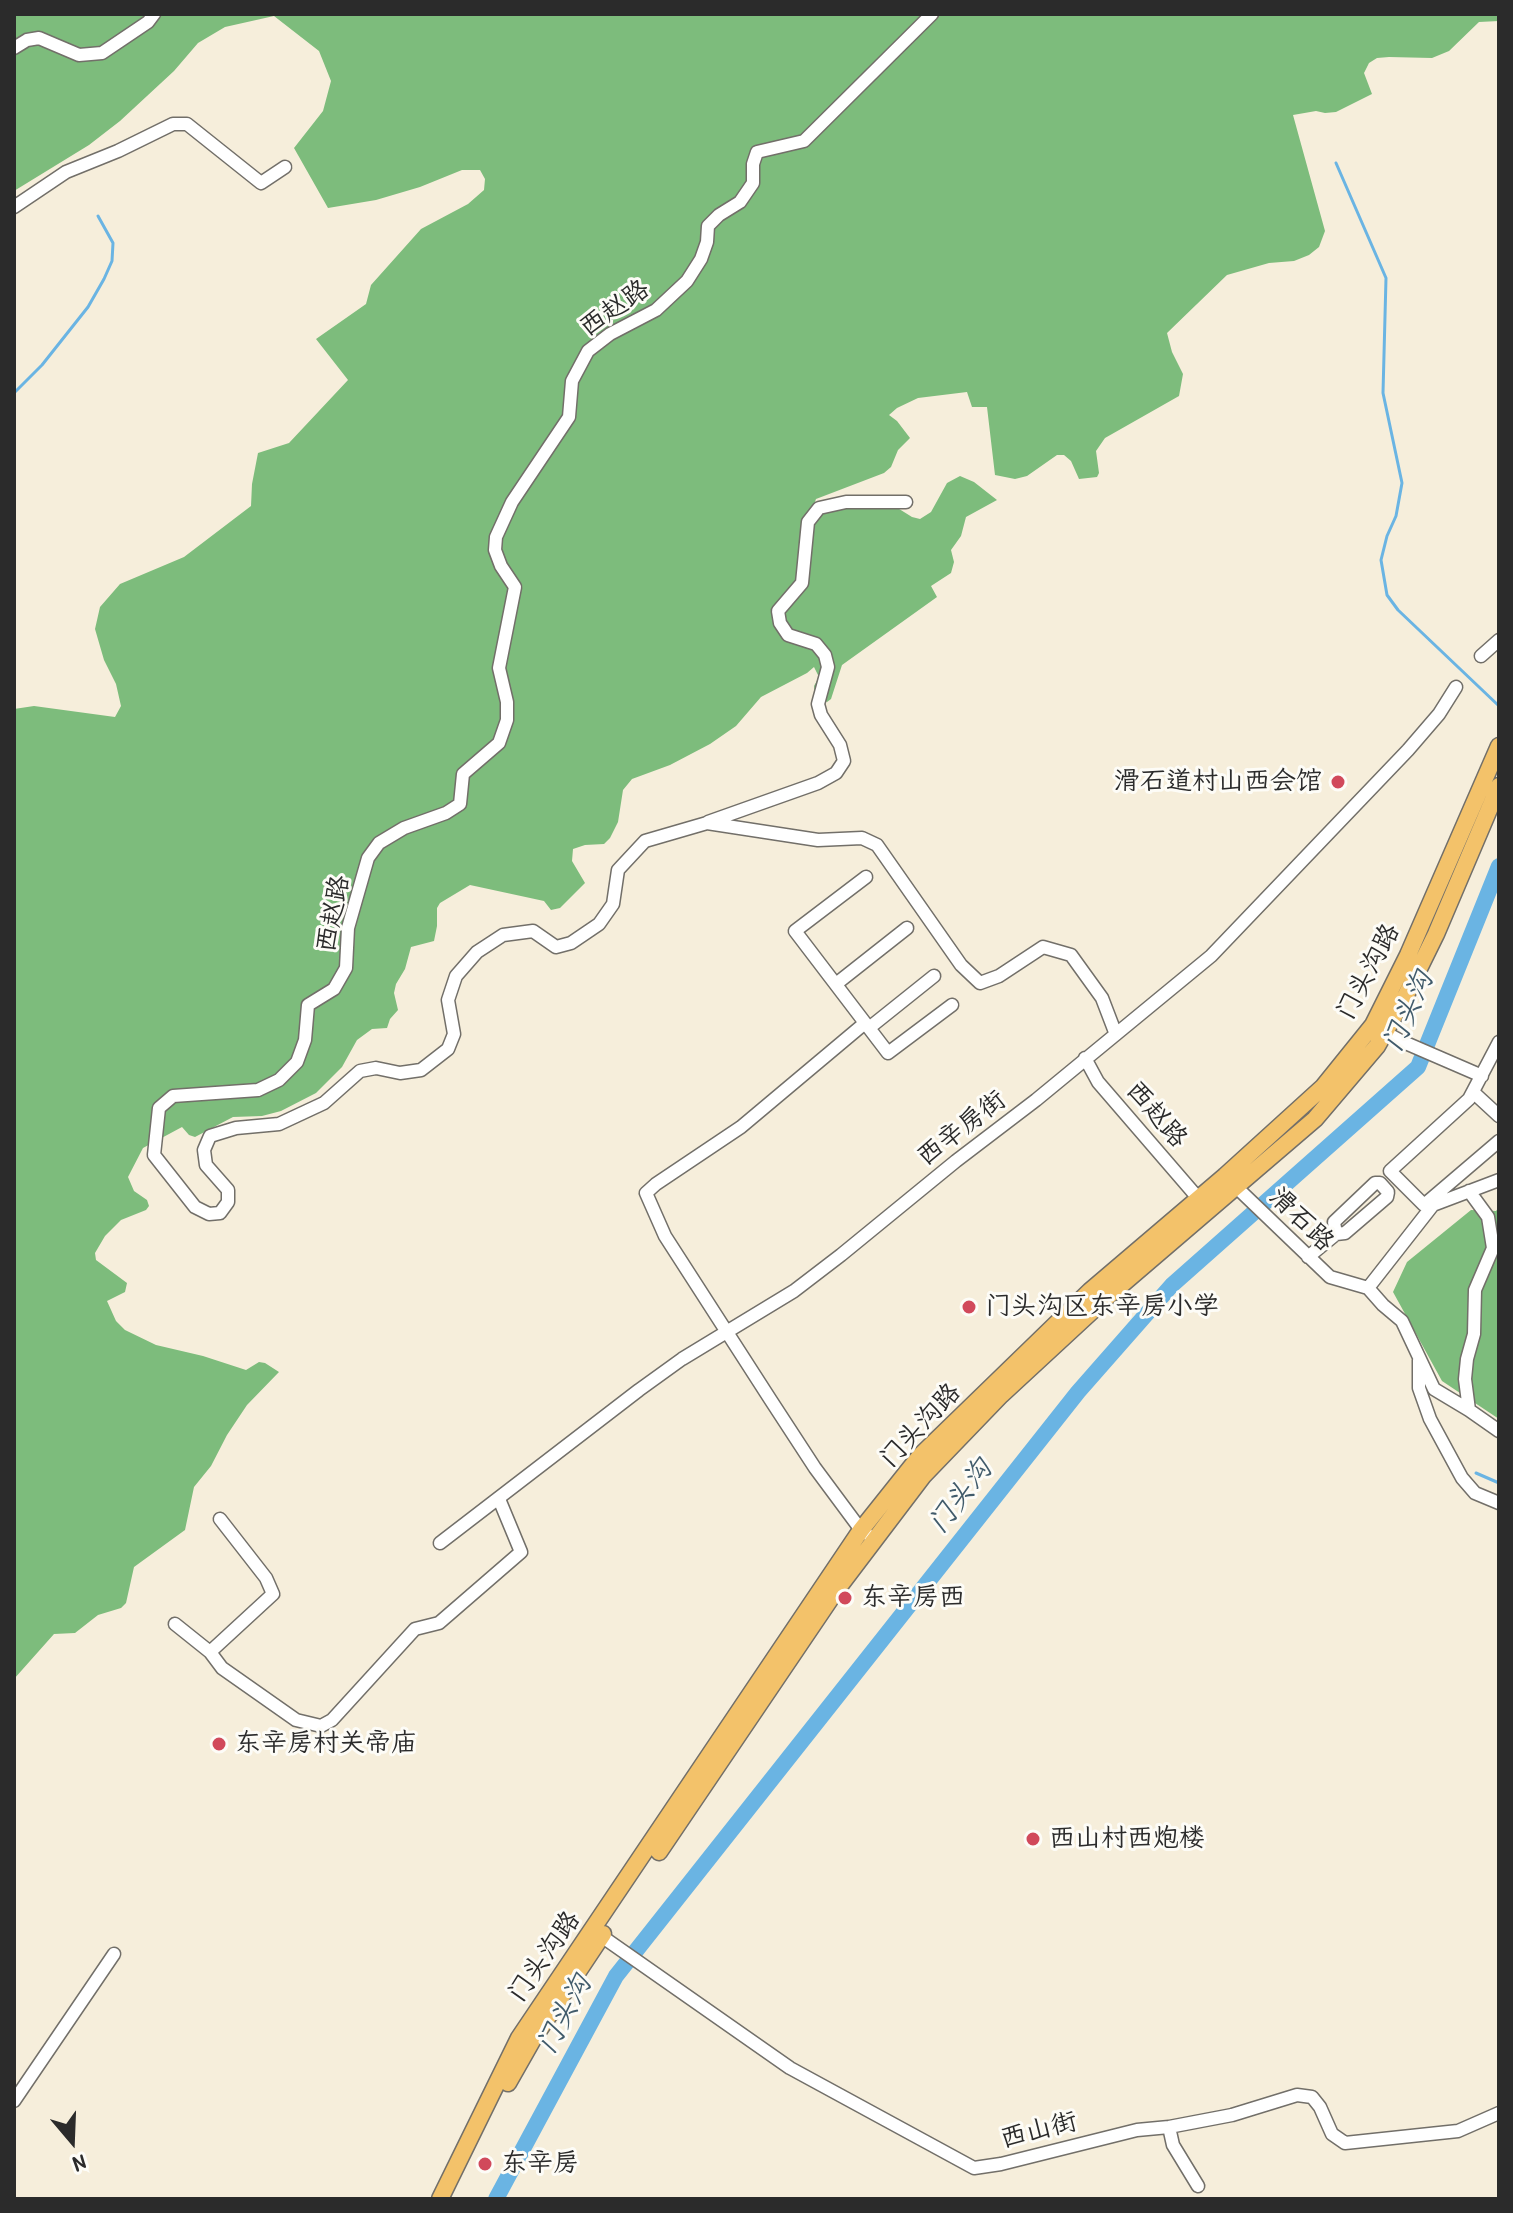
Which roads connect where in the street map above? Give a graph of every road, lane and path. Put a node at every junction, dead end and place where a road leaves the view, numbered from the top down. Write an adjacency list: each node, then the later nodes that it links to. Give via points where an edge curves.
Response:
1 (154, 14): 3 (street, via 102,53 79,55 39,38)
2 (932, 14): 12 (street, 西赵路, via 804,141 757,152 753,183 740,202 708,226 701,259 687,281 656,310 588,351 572,381 569,417 512,502 496,537 498,558 515,587 499,668 507,702 499,743 463,774 460,804 404,828 379,843 368,858 348,928 346,968 334,989 308,1005 297,1062 279,1080 258,1090 173,1096 159,1108 154,1155 195,1207 220,1213 228,1190 206,1165 204,1150 210,1136 279,1124 324,1103 360,1071 421,1070 448,1049 454,1034 448,1000 456,976 477,952 503,935 533,931 556,947 571,943 599,924 613,904 618,870 645,841)
3 (14, 48)
4 (285, 167): 5 (street, via 261,183 187,124 173,124 66,172)
5 (14, 207)
6 (906, 502): 12 (street, via 846,502 819,508 808,522 802,583 778,611 788,635 816,644 825,655 828,667 818,704 844,761 818,783)
7 (1499, 640): 8 (street)
8 (1481, 656)
9 (1456, 687): 20 (street, 西辛房街, via 1408,750 1241,926)
10 (1499, 746): 19 (main road, 门头沟路)
11 (1499, 786): 19 (main road, 门头沟路, via 1436,934)
12 (707, 823): 20 (street, 西赵路, via 818,840 862,838 877,845 961,965 980,983 1043,947 1071,955 1102,998)
13 (866, 877): 16 (street, via 795,931)
14 (907, 928): 16 (street)
15 (934, 976): 18 (street)
16 (836, 984): 18 (street)
17 (952, 1005): 18 (street, via 888,1053)
18 (867, 1026): 34 (street, via 741,1127 646,1193 665,1236)
19 (1379, 1028): 23 (street); 28 (main road, 门头沟路)
20 (1115, 1032): 22 (street, 西辛房街)
21 (1499, 1042): 23 (street)
22 (1085, 1058): 30 (street, 西赵路, via 1098,1082); 34 (street, 西辛房街, via 794,1291)
23 (1482, 1076): 24 (street)
24 (1473, 1092): 25 (street); 26 (street, via 1390,1171 1424,1205)
25 (1499, 1116)
26 (1499, 1141)
27 (1499, 1180): 29 (street)
28 (1236, 1187): 30 (main road, 门头沟路); 32 (street, 滑石路); 41 (main road, 门头沟路, via 1001,1395)
29 (1469, 1191): 33 (street, via 1433,1205); 36 (street, via 1488,1217 1493,1248 1475,1290 1476,1318 1465,1379)
30 (1198, 1198): 41 (main road, 门头沟路, via 1090,1291 920,1456)
31 (1336, 1234): 31 (street, via 1345,1233 1387,1197 1380,1183 1334,1222); 32 (street)
32 (1308, 1257): 33 (street, 滑石路, via 1330,1277)
33 (1368, 1288): 35 (street, via 1402,1321)
34 (727, 1332): 38 (street, 西辛房街, via 639,1390); 41 (street, via 815,1468)
35 (1419, 1360): 36 (street, via 1434,1389); 39 (street, via 1426,1409 1462,1478 1475,1493)
36 (1469, 1410): 37 (street)
37 (1499, 1431)
38 (499, 1499): 42 (street, 西辛房街); 44 (street, via 521,1552 439,1623 415,1629 321,1726 296,1720 222,1668)
39 (1499, 1503)
40 (220, 1519): 44 (street, via 273,1594)
41 (867, 1534): 45 (main road, 门头沟路)
42 (440, 1543)
43 (175, 1624): 44 (street)
44 (210, 1652)
45 (597, 1933): 49 (street, 西山街, via 790,2068 974,2168); 51 (main road, 门头沟路, via 519,2038); 52 (main road, 门头沟路, via 503,2092)
46 (114, 1954): 47 (street)
47 (14, 2101)
48 (1499, 2113): 49 (street, 西山街, via 1458,2131 1345,2143 1332,2134 1312,2097 1297,2095)
49 (1169, 2127): 50 (street, via 1173,2145)
50 (1198, 2186)
51 (440, 2199)
52 (451, 2199)

